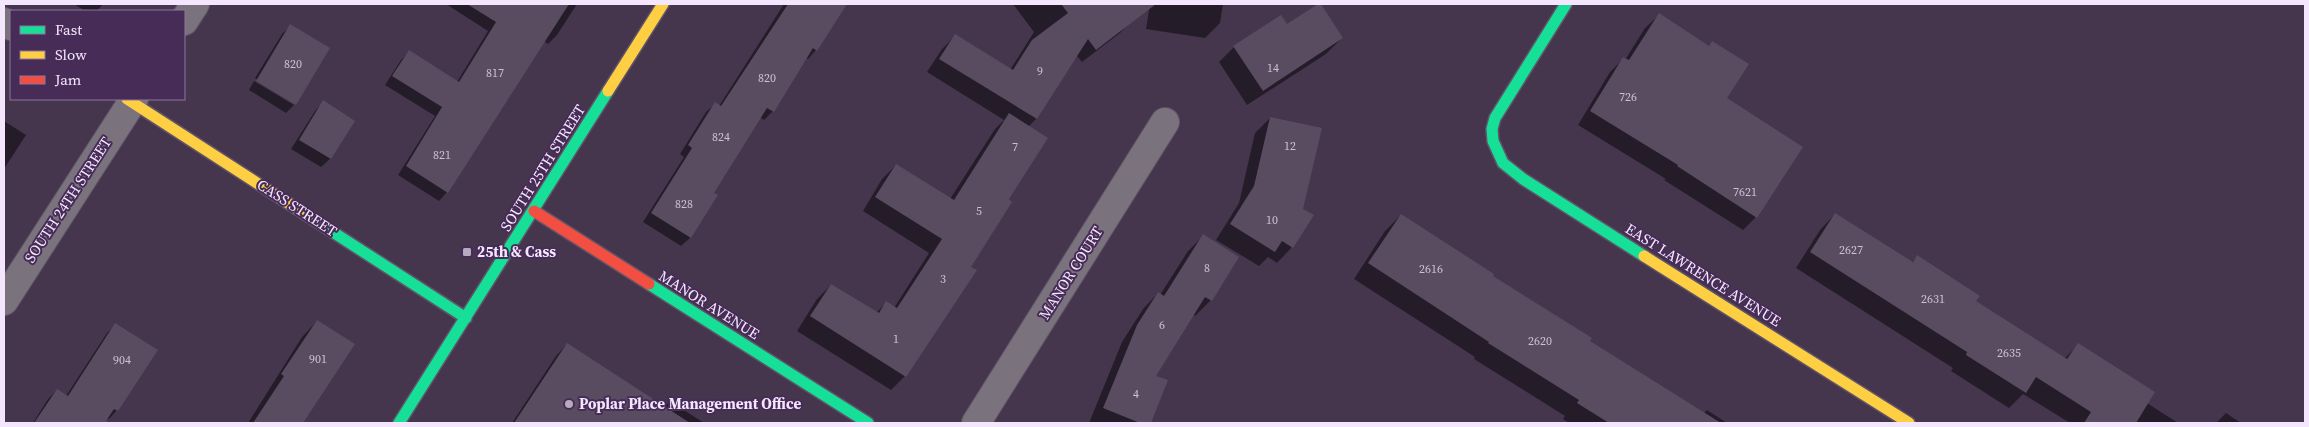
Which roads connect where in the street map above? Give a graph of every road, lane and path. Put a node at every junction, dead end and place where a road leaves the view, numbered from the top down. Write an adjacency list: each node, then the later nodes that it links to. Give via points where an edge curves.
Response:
1 (194, 4): 4 (street)
2 (663, 4): 7 (street, SOUTH 25TH STREET)
3 (1566, 4): 13 (street, EAST LAWRENCE AVENUE, via 1495,118 1492,141 1503,163 1512,172)
4 (185, 19)
5 (131, 100): 8 (street, SOUTH 24TH STREET); 9 (street, CASS STREET)
6 (1166, 122): 12 (street, MANOR COURT)
7 (534, 211): 9 (street, SOUTH 25TH STREET); 11 (street, MANOR AVENUE)
8 (4, 301)
9 (466, 318): 10 (street, SOUTH 25TH STREET)
10 (399, 423)
11 (868, 423)
12 (976, 423)
13 (1909, 423)

